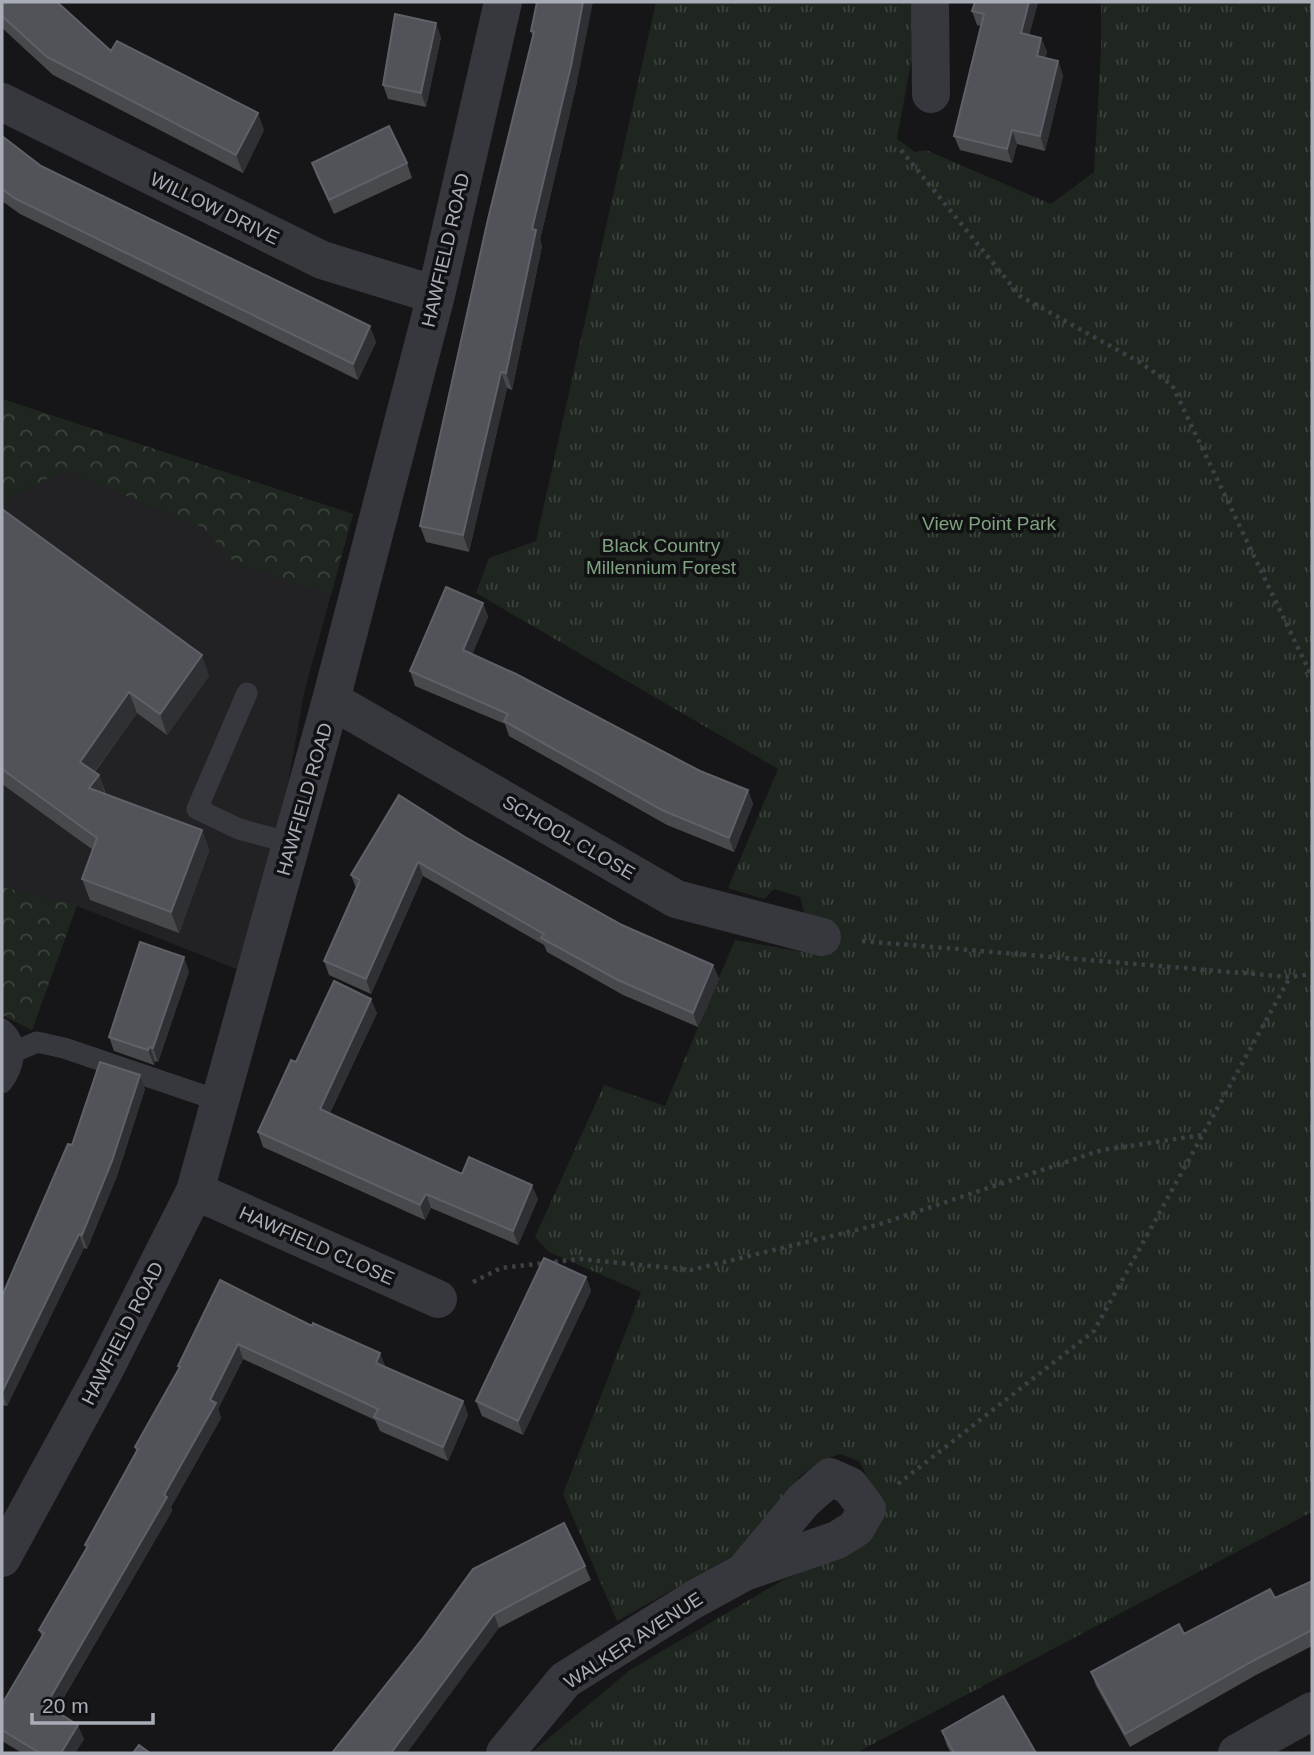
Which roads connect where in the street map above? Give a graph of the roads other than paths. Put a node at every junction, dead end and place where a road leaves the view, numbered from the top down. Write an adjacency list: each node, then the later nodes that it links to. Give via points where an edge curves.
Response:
1 (503, 2): 5 (street, HAWFIELD ROAD)
2 (930, 2): 3 (street)
3 (930, 94)
4 (2, 102): 5 (street, WILLOW DRIVE, via 322,260)
5 (436, 295): 7 (street, HAWFIELD ROAD)
6 (247, 693): 8 (lane, via 197,809 239,829)
7 (331, 700): 8 (street, HAWFIELD ROAD); 9 (street, SCHOOL CLOSE, via 676,899)
8 (291, 843): 13 (street, HAWFIELD ROAD)
9 (822, 937)
10 (2, 1029): 11 (lane)
11 (14, 1052): 12 (lane, via 12,1071); 13 (lane, via 37,1042 64,1048)
12 (2, 1083)
13 (220, 1101): 14 (street, HAWFIELD ROAD)
14 (195, 1191): 15 (street, HAWFIELD CLOSE); 16 (street, HAWFIELD ROAD)
15 (438, 1299)
16 (2, 1558)
17 (744, 1572): 17 (street, WALKER AVENUE, via 803,1501 830,1477 850,1486 867,1509 856,1528 837,1540); 19 (street, WALKER AVENUE, via 565,1680)
18 (1312, 1710): 20 (street)
19 (505, 1753)
20 (1237, 1753)

